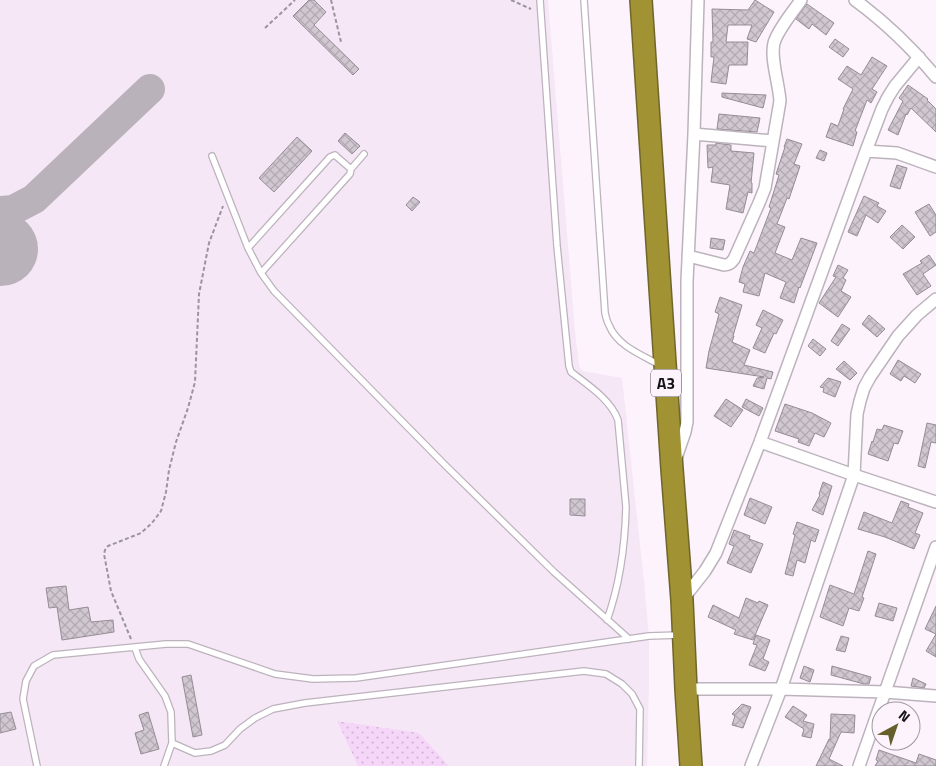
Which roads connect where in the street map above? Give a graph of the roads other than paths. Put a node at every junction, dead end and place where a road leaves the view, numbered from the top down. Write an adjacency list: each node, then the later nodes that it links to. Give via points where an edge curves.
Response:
1 (540, 0): 27 (lane, via 556,246 569,366 571,372 610,404 618,420 626,521 618,584)
2 (584, 0): 20 (lane, via 605,314 616,337 625,345)
3 (641, 0): 20 (highway, A3)
4 (698, 0): 9 (street)
5 (801, 0): 10 (street, via 774,44 780,101)
6 (855, 0): 7 (street)
7 (919, 57): 8 (street); 11 (street, via 888,97)
8 (936, 76)
9 (694, 134): 10 (street); 17 (street)
10 (773, 141): 17 (street, via 765,188 734,259 724,265)
11 (866, 150): 14 (street, via 897,153); 21 (street)
12 (364, 154): 15 (lane)
13 (212, 156): 16 (lane)
14 (936, 167)
15 (351, 169): 16 (lane, via 335,155 330,157); 18 (lane, via 350,174)
16 (248, 248): 18 (lane)
17 (688, 256): 22 (street, via 687,422)
18 (261, 273): 27 (lane, via 280,298 445,466)
19 (936, 299): 23 (street, via 898,336 864,388 857,414)
20 (665, 367): 22 (highway, A3)
21 (760, 442): 23 (street); 26 (street, via 716,553)
22 (672, 469): 26 (highway, A3)
23 (854, 475): 24 (street); 31 (street)
24 (936, 502)
25 (936, 547): 33 (street)
26 (682, 600): 28 (highway, A3)
27 (607, 620): 29 (lane)
28 (684, 635): 29 (lane); 32 (highway, A3)
29 (629, 639): 30 (lane, via 356,678 322,679 275,674 188,644)
30 (135, 648): 35 (lane, via 165,696 171,712); 36 (lane, via 53,655 34,666 26,680 23,699)
31 (781, 688): 32 (street); 33 (street); 40 (street)
32 (686, 689): 39 (highway, A3)
33 (885, 692): 34 (street); 41 (street)
34 (936, 696)
35 (172, 743): 37 (lane); 38 (lane, via 195,752 211,751 225,745 255,718 273,709 305,703 584,671 606,674 632,694 640,708)
36 (36, 766)
37 (164, 766)
38 (639, 766)
39 (691, 766)
40 (751, 766)
41 (859, 766)

